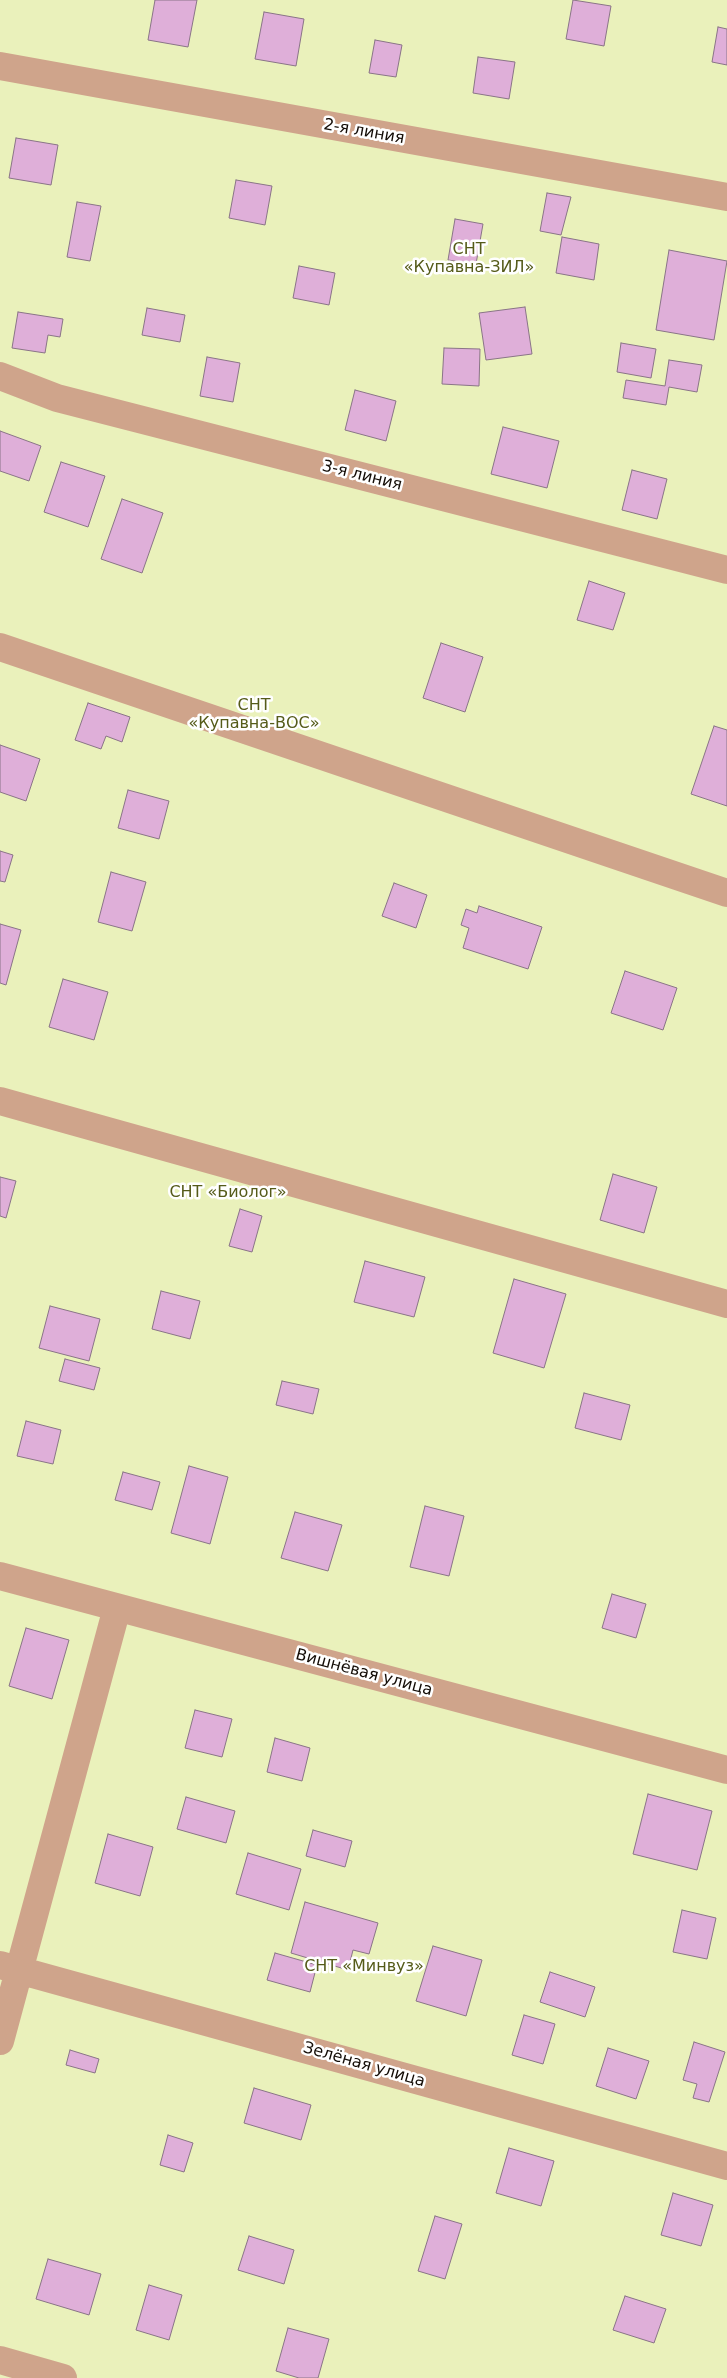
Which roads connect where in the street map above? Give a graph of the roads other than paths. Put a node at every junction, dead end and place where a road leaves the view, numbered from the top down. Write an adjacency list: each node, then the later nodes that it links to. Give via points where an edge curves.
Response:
1 (0, 66): 2 (street, 2-я линия)
2 (727, 197)
3 (0, 376): 4 (street, 3-я линия, via 57,398)
4 (727, 570)
5 (0, 647): 6 (street)
6 (727, 893)
7 (0, 1101): 8 (street)
8 (727, 1304)
9 (0, 1576): 10 (street, Вишнёвая улица)
10 (117, 1608): 11 (street, Вишнёвая улица); 12 (street)
11 (727, 1770)
12 (10, 1967): 13 (street); 14 (street, Зелёная улица)
13 (0, 2042)
14 (727, 2166)
15 (0, 2360): 16 (street)
16 (63, 2378)

